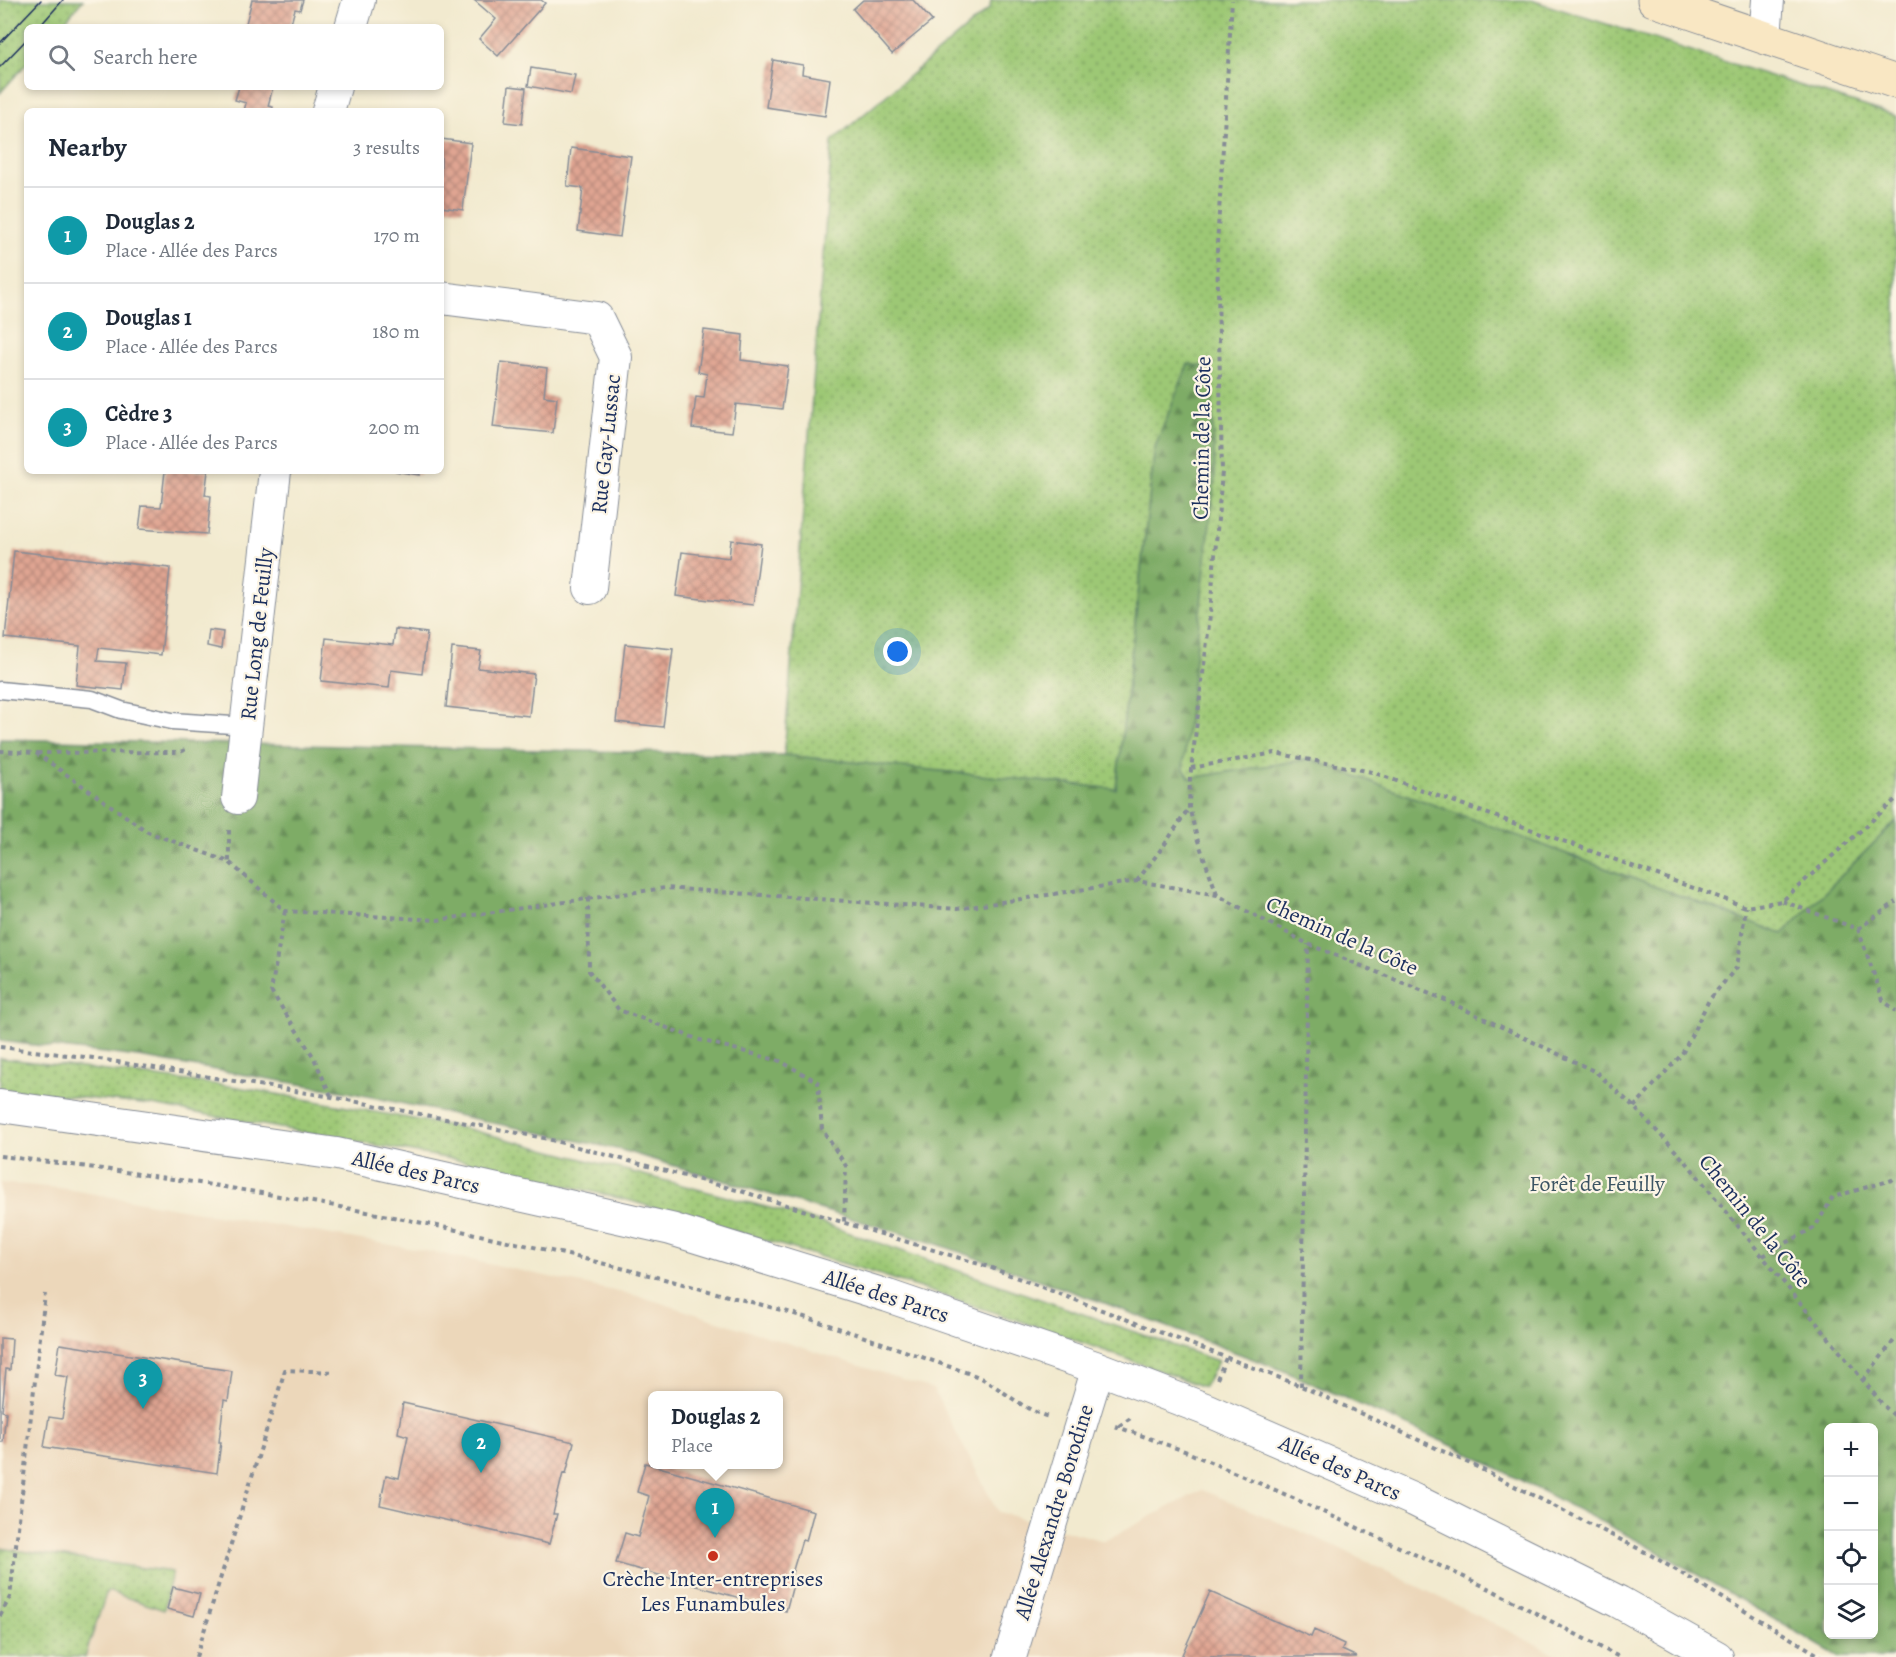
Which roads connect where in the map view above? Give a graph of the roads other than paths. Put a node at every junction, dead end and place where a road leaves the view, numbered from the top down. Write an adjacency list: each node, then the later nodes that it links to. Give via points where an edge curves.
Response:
1 (359, 0): 4 (street)
2 (1654, 0): 5 (street)
3 (1768, 0): 5 (street)
4 (352, 24)
5 (1765, 38): 6 (street)
6 (1896, 82)
7 (333, 90): 8 (street)
8 (329, 108)
9 (444, 298): 11 (street, Rue Gay-Lussac, via 597,318 616,357)
10 (275, 474): 13 (street, Rue Long de Feuilly)
11 (590, 588)
12 (0, 690): 13 (lane, via 92,699 172,721)
13 (247, 726): 14 (street, Rue Long de Feuilly)
14 (238, 798)
15 (0, 1106): 16 (street, Allée des Parcs, via 337,1154 671,1229 888,1296)
16 (1098, 1368): 17 (street, Allée Alexandre Borodine); 18 (street, Allée des Parcs, via 1205,1409 1414,1500 1619,1602)
17 (1010, 1657)
18 (1717, 1657)

